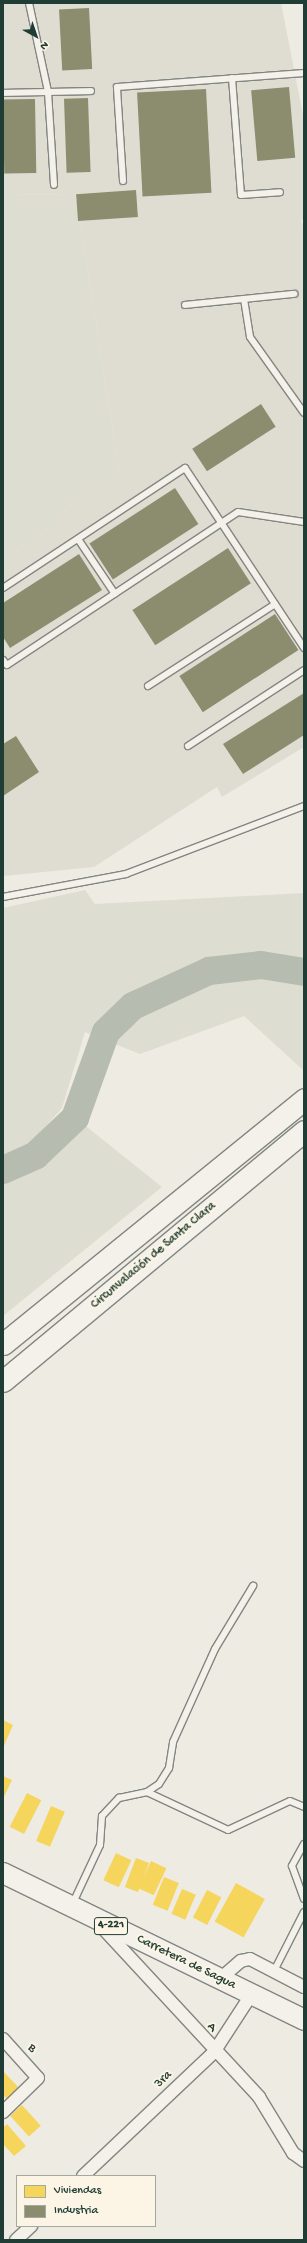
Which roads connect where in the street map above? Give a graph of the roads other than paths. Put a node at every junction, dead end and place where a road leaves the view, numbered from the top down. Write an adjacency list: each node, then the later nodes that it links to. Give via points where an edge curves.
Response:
1 (29, 3): 5 (lane)
2 (304, 73): 3 (lane)
3 (232, 78): 7 (lane, via 117,87); 9 (lane, via 241,195)
4 (90, 91): 5 (lane)
5 (48, 92): 6 (lane); 8 (lane)
6 (3, 93)
7 (123, 181)
8 (54, 185)
9 (280, 192)
10 (294, 294): 11 (lane)
11 (244, 299): 12 (lane); 13 (lane, via 250,338)
12 (185, 304)
13 (304, 413)
14 (304, 522): 15 (lane, via 238,512)
15 (222, 523): 16 (lane, via 185,468); 18 (lane); 19 (lane)
16 (78, 539): 17 (lane); 18 (lane)
17 (3, 588)
18 (115, 594): 21 (lane, via 7,665)
19 (275, 604): 20 (lane); 23 (lane)
20 (304, 648)
21 (3, 660)
22 (304, 670): 24 (lane)
23 (148, 686)
24 (188, 746)
25 (304, 806): 26 (lane, via 126,874)
26 (4, 896)
27 (304, 1099): 29 (highway, Circunvalación de Santa Clara)
28 (304, 1132): 30 (highway, Circunvalación de Santa Clara)
29 (3, 1344)
30 (3, 1380)
31 (253, 1586): 32 (lane, via 212,1656 173,1742 169,1768 159,1784)
32 (147, 1792): 33 (lane, via 228,1830 290,1801); 37 (lane, via 119,1798 102,1816 100,1845)
33 (304, 1807)
34 (304, 1844): 36 (lane, via 292,1866)
35 (3, 1873): 37 (main road, Carretera de Sagua / 4-221)
36 (304, 1899)
37 (71, 1906): 39 (main road, Carretera de Sagua / 4-221)
38 (304, 1912): 40 (lane)
39 (92, 1917): 41 (main road, Carretera de Sagua / 4-221); 46 (street, A)
40 (274, 1971): 41 (street, via 250,1959 241,1961); 42 (street)
41 (220, 1979): 43 (main road, Carretera de Sagua / 4-221)
42 (304, 1987)
43 (251, 1995): 44 (main road, Carretera de Sagua / 4-221); 46 (street, 3ra)
44 (304, 2020)
45 (3, 2039): 47 (street, B, via 38,2078)
46 (214, 2052): 48 (street, A, via 258,2097 293,2153); 49 (street, 3ra)
47 (3, 2112)
48 (304, 2161)
49 (84, 2175)
50 (30, 2227): 51 (street)
51 (16, 2240)

